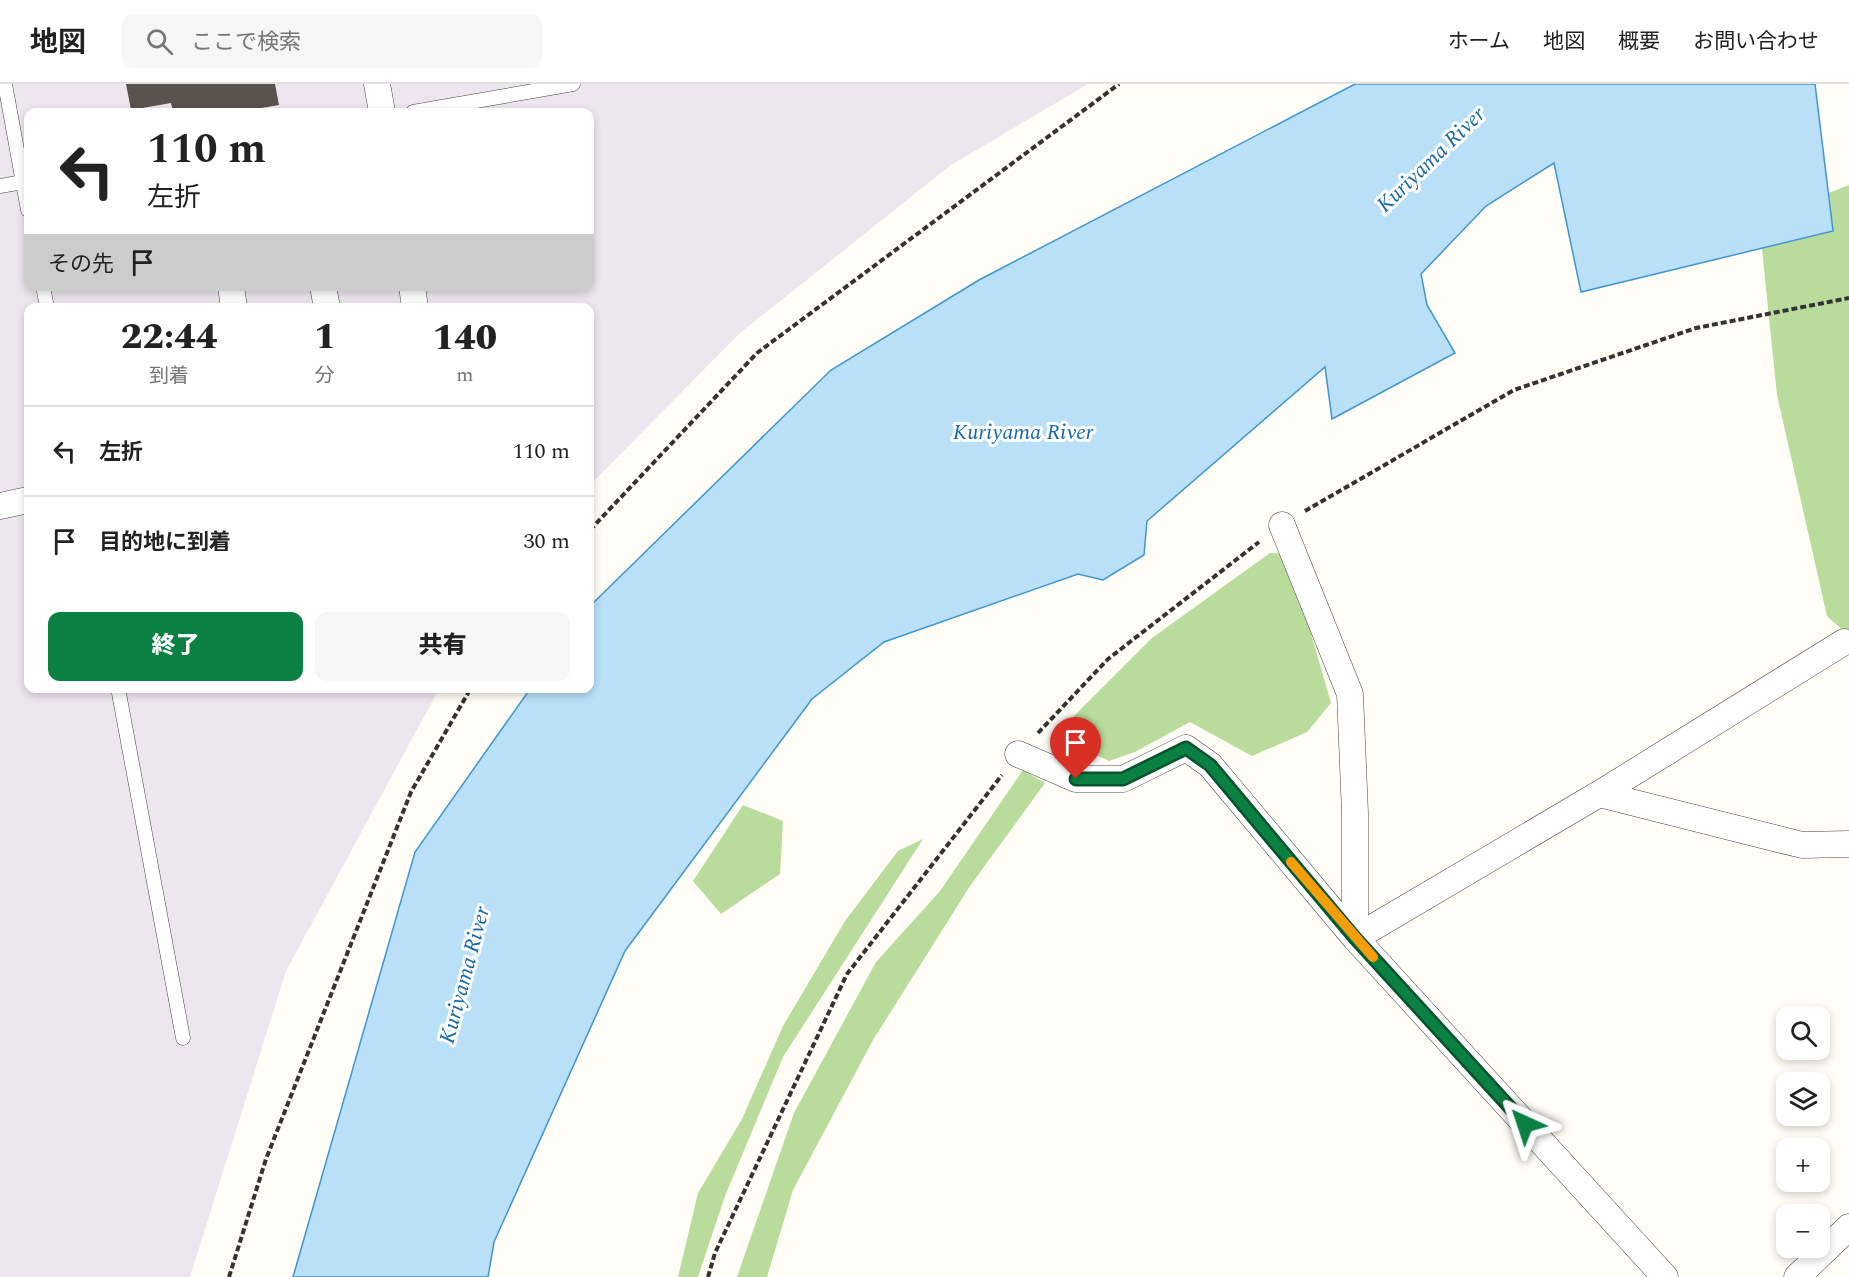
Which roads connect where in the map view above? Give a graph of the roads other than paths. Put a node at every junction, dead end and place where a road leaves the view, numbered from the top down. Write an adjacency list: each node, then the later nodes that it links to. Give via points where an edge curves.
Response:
1 (5, 84): 6 (lane)
2 (376, 84): 4 (street)
3 (573, 84): 5 (lane)
4 (381, 108)
5 (436, 108)
6 (24, 173)
7 (24, 182): 8 (lane)
8 (0, 186)
9 (24, 501): 10 (street)
10 (0, 506)
11 (1282, 525): 17 (street, via 1350,694)
12 (1844, 642): 15 (street)
13 (119, 693): 18 (lane)
14 (1018, 754): 17 (street, via 1076,779 1123,779 1186,748 1210,765)
15 (1599, 794): 16 (street, via 1802,845); 17 (street)
16 (1849, 844)
17 (1355, 938): 20 (street)
18 (183, 1038)
19 (1849, 1228): 21 (street)
20 (1665, 1277)
21 (1797, 1277)

